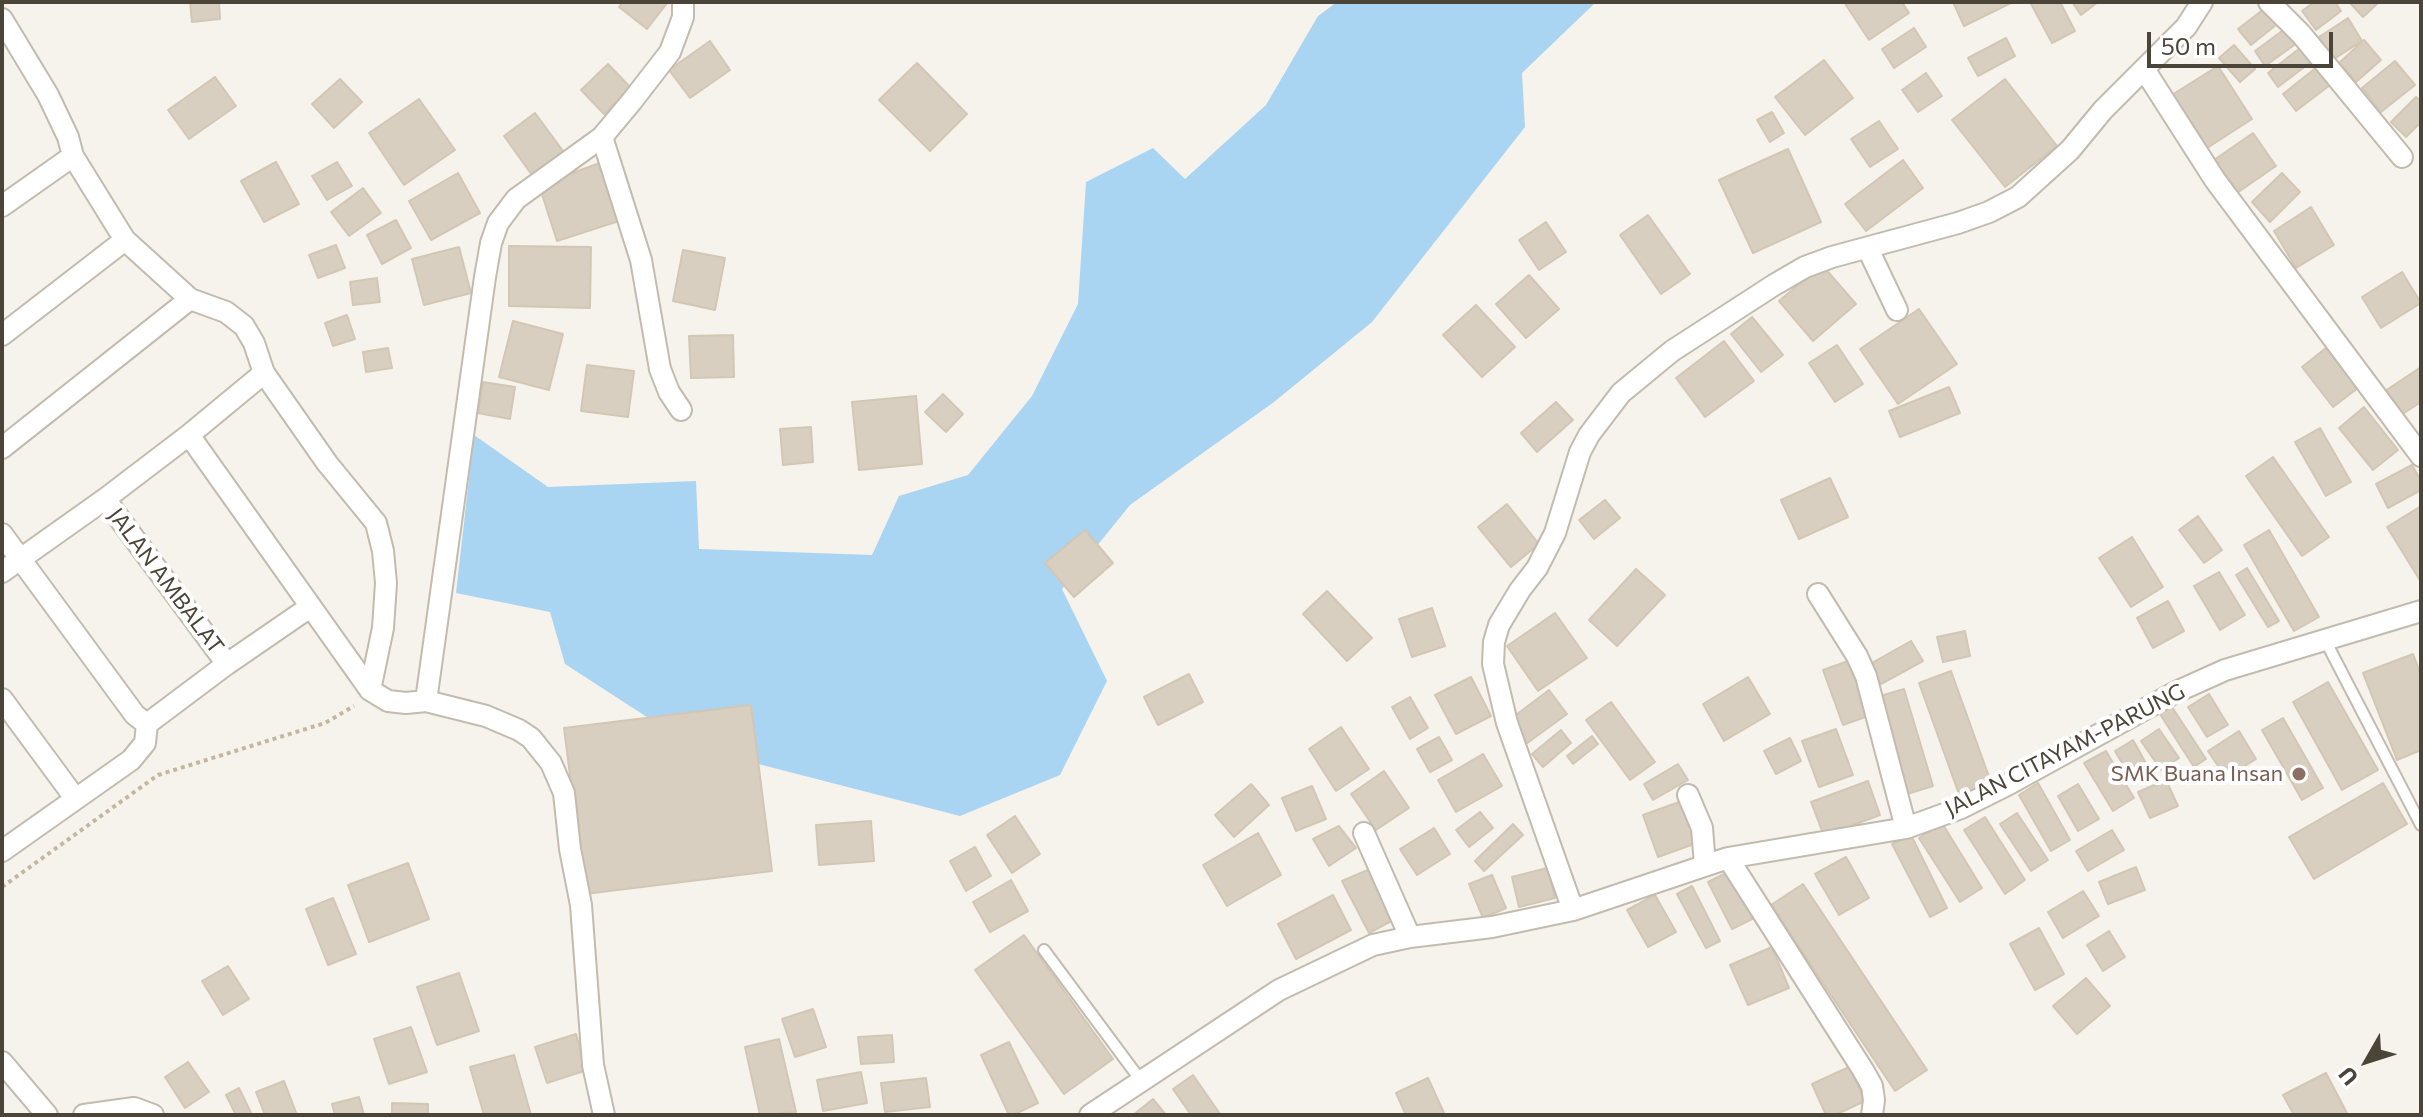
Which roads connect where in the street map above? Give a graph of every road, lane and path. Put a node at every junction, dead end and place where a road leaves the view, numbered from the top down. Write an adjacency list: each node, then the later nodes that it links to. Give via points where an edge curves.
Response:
1 (683, 2): 6 (street, via 670,52)
2 (2202, 2): 5 (street, via 2186,27)
3 (2269, 2): 8 (street)
4 (2, 19): 7 (street, via 48,95)
5 (2144, 69): 11 (street, via 2070,150 2018,197 1989,212); 19 (street, via 2215,180)
6 (602, 137): 16 (street, via 641,260 660,369); 31 (street, via 516,199 491,243)
7 (73, 156): 9 (street); 10 (street)
8 (2402, 157)
9 (6, 197)
10 (125, 240): 12 (street); 14 (street)
11 (1868, 249): 13 (street); 42 (street, via 1805,267 1774,285 1672,351 1621,393 1580,452 1555,533 1499,625 1493,664 1507,723)
12 (190, 299): 15 (street, via 226,312 244,326); 18 (street)
13 (1897, 310)
14 (2, 335)
15 (264, 373): 17 (street); 29 (street, via 381,535 385,604)
16 (681, 410)
17 (189, 435): 20 (street); 25 (street)
18 (2, 448)
19 (2421, 456)
20 (105, 499): 22 (street); 28 (street, JALAN AMBALAT)
21 (2, 534): 22 (street)
22 (20, 559): 23 (street); 32 (street, via 135,715)
23 (2, 572)
24 (1818, 594): 36 (street, via 1866,676)
25 (310, 607): 28 (street); 29 (street)
26 (2421, 611): 27 (street, JALAN CITAYAM-PARUNG)
27 (2325, 640): 35 (lane); 36 (street, JALAN CITAYAM-PARUNG, via 2225,670 1961,808)
28 (227, 664): 32 (street)
29 (370, 690): 31 (street, via 388,701); 41 (path, via 325,723 158,775)
30 (2, 699): 34 (street)
31 (426, 701): 50 (street, via 519,730 556,773 564,793 581,905 590,1034)
32 (147, 724): 34 (street, via 145,743 131,760)
33 (1688, 795): 40 (street, via 1702,828)
34 (75, 798): 38 (street)
35 (2421, 825)
36 (1906, 828): 39 (street, JALAN CITAYAM-PARUNG)
37 (1364, 833): 43 (street)
38 (2, 851)
39 (1728, 858): 40 (street, JALAN CITAYAM-PARUNG); 52 (street, via 1872,1086)
40 (1705, 865): 42 (street, JALAN CITAYAM-PARUNG)
41 (2, 887)
42 (1573, 910): 43 (street, JALAN CITAYAM-PARUNG)
43 (1410, 937): 46 (street, JALAN CITAYAM-PARUNG, via 1344,956 1279,990)
44 (1044, 950): 46 (lane)
45 (2, 1062): 47 (street)
46 (1142, 1082): 51 (street, JALAN CITAYAM-PARUNG)
47 (47, 1115)
48 (84, 1115): 49 (street, via 134,1108)
49 (153, 1115)
50 (604, 1115)
51 (1090, 1115)
52 (1872, 1115)

